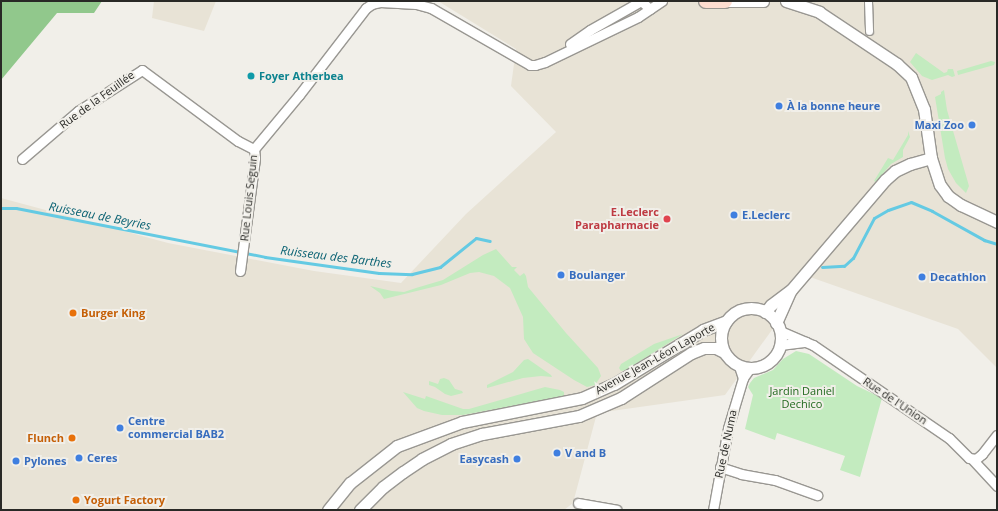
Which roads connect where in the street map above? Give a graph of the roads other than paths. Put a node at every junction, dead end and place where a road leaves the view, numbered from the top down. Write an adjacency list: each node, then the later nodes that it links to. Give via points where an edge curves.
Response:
1 (641, 1): 8 (street); 9 (street)
2 (662, 1): 8 (street)
3 (706, 1): 4 (main road)
4 (725, 1): 5 (street)
5 (763, 1)
6 (786, 1): 14 (street, via 819,12 898,64 911,78 924,109)
7 (868, 1): 11 (street)
8 (650, 9): 10 (street)
9 (590, 30): 10 (street); 12 (street)
10 (610, 30): 12 (street)
11 (869, 31)
12 (545, 62): 13 (street, Rue Louis Seguin, via 530,64 431,8 416,4 372,4 366,8)
13 (254, 149): 15 (street, Rue de la Feuillée, via 238,142 142,70 78,111); 17 (street, Rue Louis Seguin, via 255,158)
14 (931, 158): 16 (street, via 948,196); 18 (street, via 910,164 885,180)
15 (22, 159)
16 (997, 222)
17 (240, 271)
18 (791, 290): 19 (street, via 770,305); 21 (street)
19 (765, 312): 20 (street, via 749,308 740,310); 21 (street)
20 (726, 320): 24 (street, via 720,336); 34 (street, Avenue Jean-Léon Laporte, via 703,330 614,384 582,398 462,422 397,446 350,483)
21 (778, 327): 22 (street, Rue de l'Union); 23 (street)
22 (806, 342): 23 (street); 29 (street, Rue de l'Union, via 813,344 949,438)
23 (780, 345): 26 (street, via 771,360 764,365)
24 (724, 352): 25 (street, via 729,360); 35 (street, Avenue Jean-Léon Laporte, via 716,348 697,351 621,398 579,416 482,434 451,444 403,472 378,491)
25 (739, 366): 26 (street); 27 (street)
26 (750, 368): 27 (street, Rue de Numa)
27 (743, 378): 30 (street, Rue de Numa, via 728,428)
28 (997, 435): 29 (street, via 982,454)
29 (972, 459): 31 (street, Rue de l'Union)
30 (720, 467): 32 (street, via 774,480); 37 (street, Rue de Numa)
31 (997, 486)
32 (817, 495)
33 (578, 503): 36 (street)
34 (328, 510)
35 (360, 510)
36 (616, 510)
37 (713, 510)

